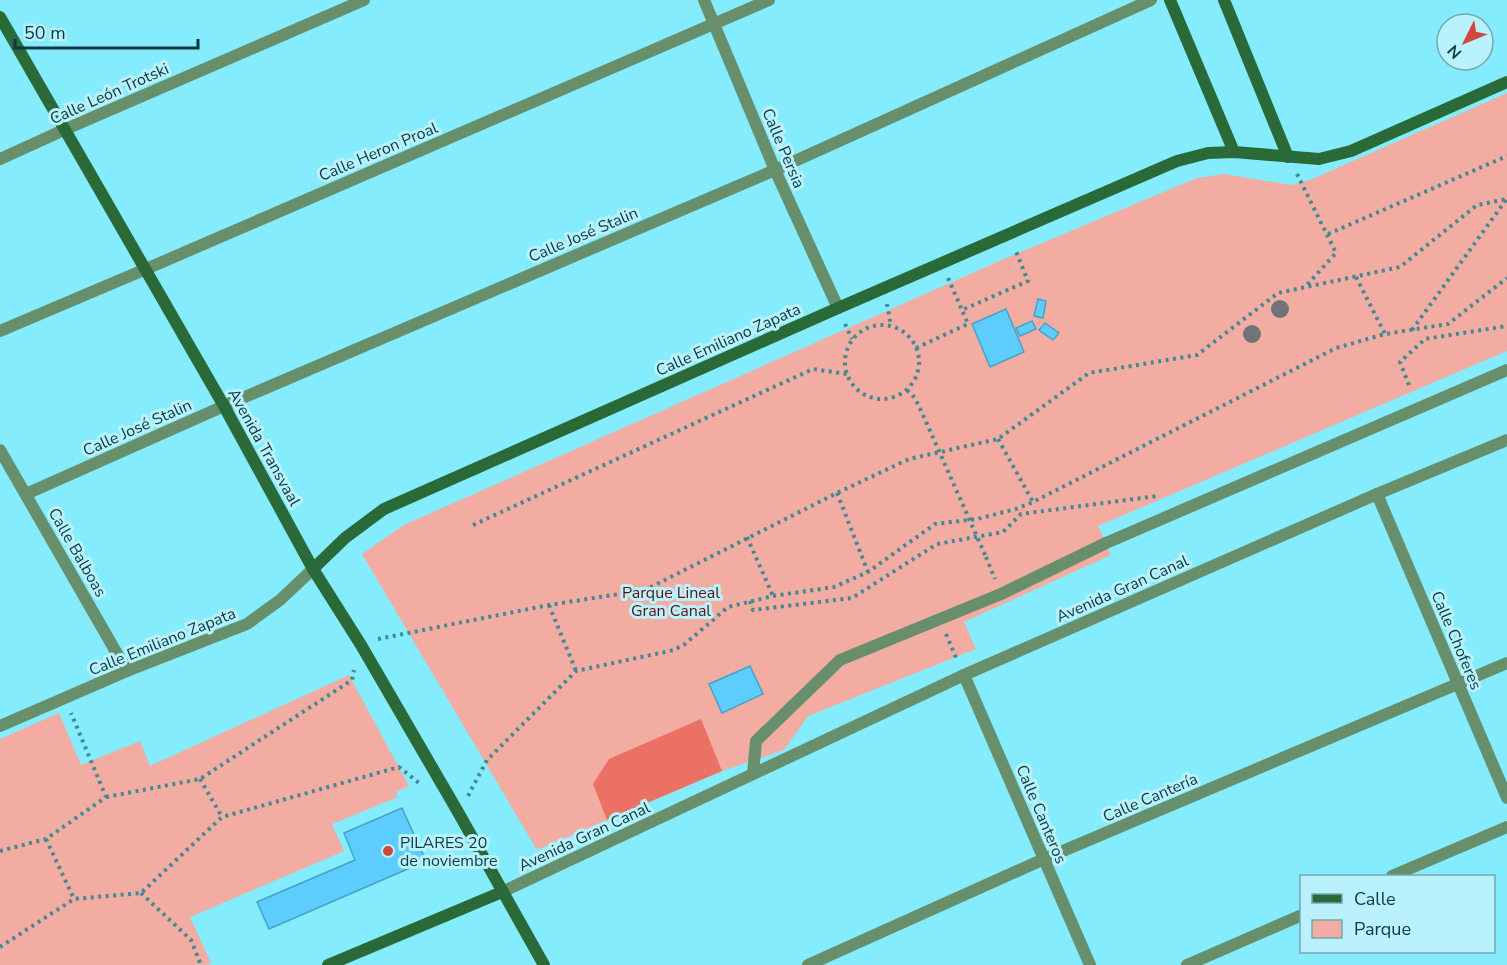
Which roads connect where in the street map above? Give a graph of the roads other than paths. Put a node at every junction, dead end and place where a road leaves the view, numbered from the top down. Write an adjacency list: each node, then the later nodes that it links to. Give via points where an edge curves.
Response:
1 (364, 0): 10 (street, Calle León Trotski)
2 (704, 0): 8 (street, Calle Persia)
3 (769, 0): 8 (street, Calle Heron Proal)
4 (1151, 0): 14 (street, Calle José Stalin)
5 (1170, 0): 11 (street)
6 (1224, 0): 12 (street)
7 (0, 17): 10 (street, Avenida Transvaal)
8 (714, 24): 14 (street, Calle Persia); 15 (street, Calle Heron Proal)
9 (1507, 82): 12 (street, Calle Emiliano Zapata, via 1352,152 1319,159)
10 (66, 129): 13 (street, Calle León Trotski); 15 (street, Avenida Transvaal)
11 (1234, 152): 12 (street, Calle Emiliano Zapata); 16 (street, Calle Emiliano Zapata, via 1208,153 1178,161)
12 (1288, 157)
13 (0, 159)
14 (775, 170): 16 (street, Calle Persia); 19 (street, Calle José Stalin)
15 (146, 269): 17 (street, Calle Heron Proal); 19 (street, Avenida Transvaal)
16 (838, 308): 24 (street, Calle Emiliano Zapata, via 384,509 345,538)
17 (0, 331)
18 (1507, 370): 30 (street, via 1106,543 1001,594 840,660 756,741)
19 (224, 406): 22 (street, Calle José Stalin); 24 (street, Avenida Transvaal)
20 (1507, 440): 23 (street, Avenida Gran Canal)
21 (0, 450): 22 (street, Calle Balboas)
22 (26, 494): 26 (street, Calle Balboas)
23 (1377, 494): 27 (street, Avenida Gran Canal); 28 (street, Calle Choferes)
24 (313, 569): 26 (street, Calle Emiliano Zapata, via 247,624); 35 (street, Avenida Transvaal)
25 (1507, 663): 28 (street, Calle Cantería)
26 (127, 671): 29 (street, Calle Emiliano Zapata)
27 (964, 675): 30 (street, Avenida Gran Canal); 33 (street, Calle Canteros)
28 (1458, 684): 31 (street, Calle Choferes); 33 (street, Calle Cantería)
29 (0, 726)
30 (753, 774): 35 (street, Avenida Gran Canal)
31 (1507, 798)
32 (1507, 826): 34 (street)
33 (1044, 860): 39 (street, Calle Cantería); 40 (street, Calle Canteros)
34 (1394, 875)
35 (502, 892): 37 (street, Avenida Gran Canal); 38 (street, Avenida Transvaal)
36 (1300, 916): 41 (street)
37 (328, 965)
38 (544, 965)
39 (808, 965)
40 (1090, 965)
41 (1187, 965)

